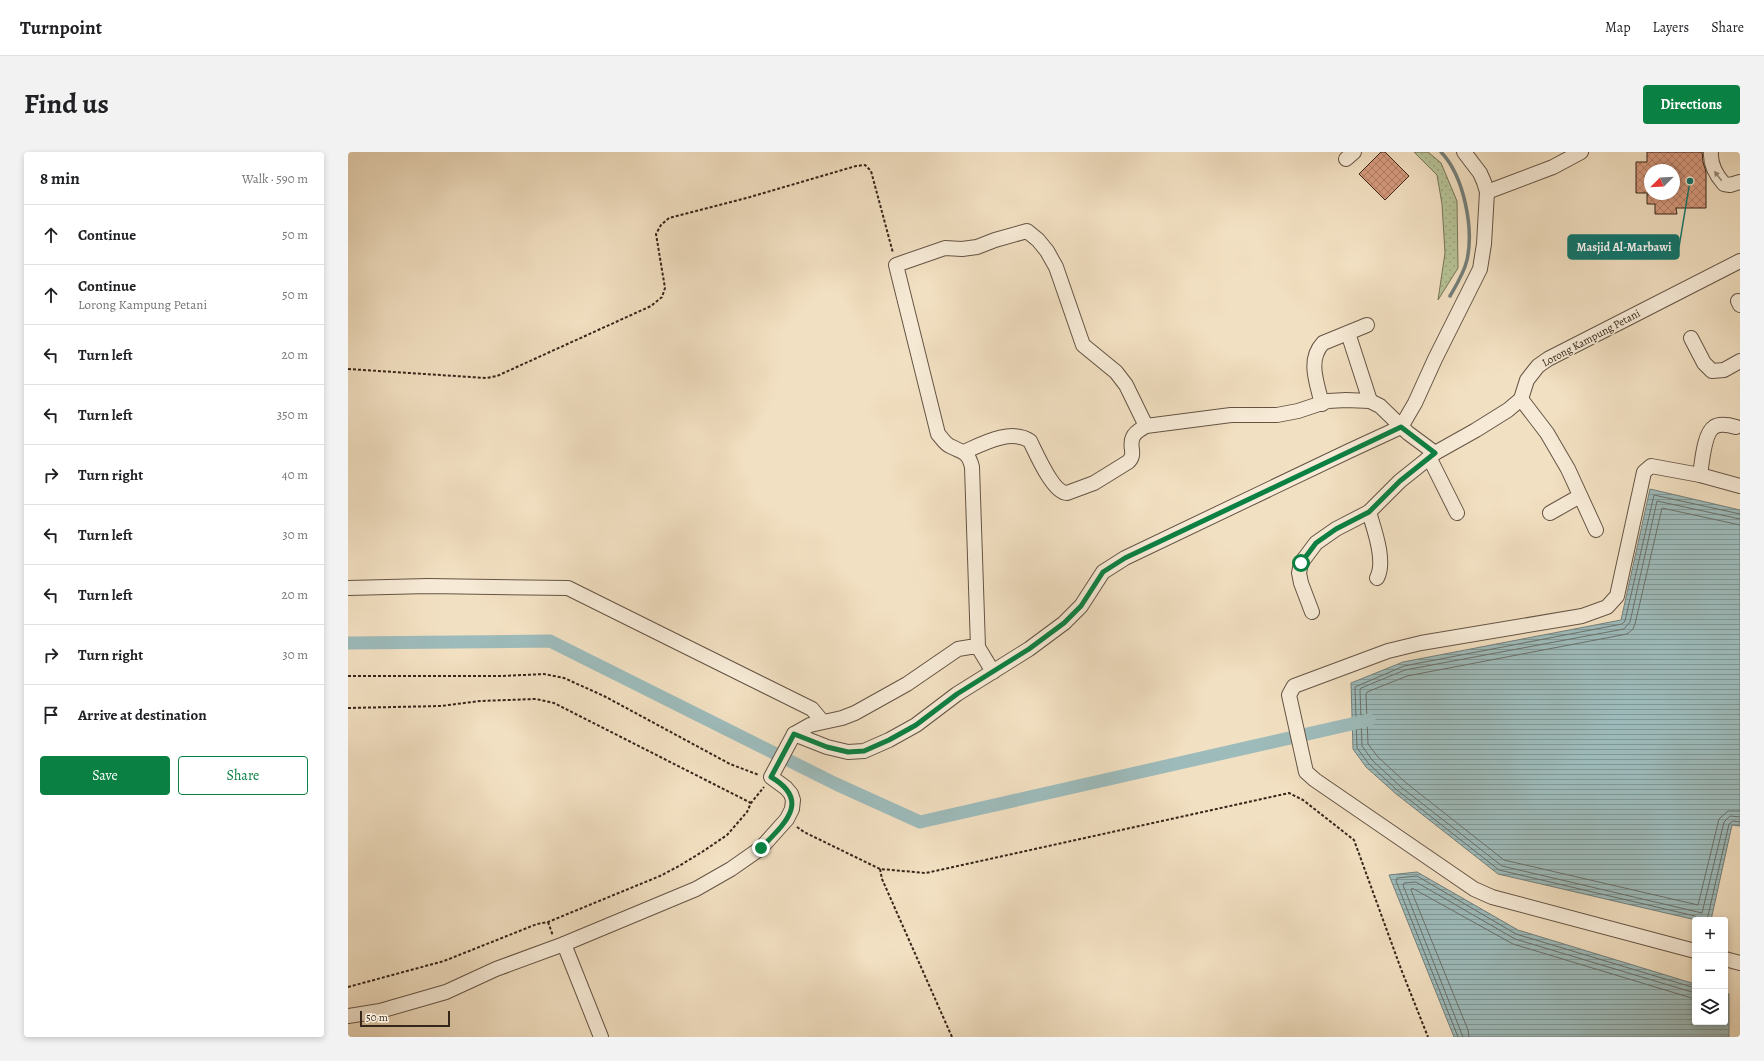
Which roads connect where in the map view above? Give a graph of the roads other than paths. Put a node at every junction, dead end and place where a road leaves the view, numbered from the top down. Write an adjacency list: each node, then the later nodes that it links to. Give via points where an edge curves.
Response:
1 (1464, 152): 5 (street, via 1480,173)
2 (1581, 152): 5 (street, via 1553,167)
3 (1711, 152): 4 (street, one-way to 3, via 1724,184 1714,172)
4 (1740, 182)
5 (1487, 192): 15 (street, via 1480,269)
6 (1740, 261): 11 (street, Lorong Kampung Petani, via 1548,359 1538,366 1528,380)
7 (1367, 325): 8 (street)
8 (1348, 333): 12 (street); 13 (street, via 1323,343 1314,355 1315,376)
9 (1691, 338): 10 (street, via 1704,363 1712,371 1724,370)
10 (1740, 361)
11 (1521, 399): 18 (street, via 1495,419); 21 (street, via 1547,433)
12 (1370, 401): 13 (street, via 1346,400); 15 (street, via 1393,416)
13 (1322, 404): 14 (street, via 1277,415 1231,415)
14 (1146, 426): 17 (street, via 1132,438 1133,454 1128,462 1094,483 1068,493 1063,493 1056,487 1030,441 1022,437 1007,437); 17 (street, via 1126,384 1116,372 1083,345 1056,267 1047,251 1027,231 977,247 945,248 896,265 938,434 948,445)
15 (1401, 427): 18 (street); 30 (street, via 1125,558 1103,572 1081,606 1064,623)
16 (1736, 427): 19 (street, via 1724,424 1714,426 1708,434)
17 (964, 452): 29 (street, via 972,467)
18 (1432, 455): 22 (street, via 1400,481); 23 (street)
19 (1700, 475): 20 (street); 34 (street, via 1651,466 1644,472 1617,596 1607,607 1582,616 1421,643 1388,651 1294,686 1289,695 1306,772 1474,889 1492,897)
20 (1740, 486)
21 (1580, 496): 24 (street); 25 (street)
22 (1369, 512): 26 (street, via 1380,557 1381,566); 28 (street, via 1316,543 1301,563 1301,583)
23 (1457, 513)
24 (1550, 513)
25 (1596, 530)
26 (1377, 578)
27 (348, 588): 31 (street, via 568,588 812,709)
28 (1312, 612)
29 (978, 647): 30 (street); 31 (street, via 958,649 907,684 855,713)
30 (993, 672): 32 (street, via 957,694 916,725 864,751 848,752)
31 (822, 721): 32 (street, via 810,725)
32 (792, 737): 33 (street, via 773,774 791,794 792,805 787,819 761,848 696,889)
33 (564, 944): 37 (street, via 496,969 446,992 380,1011); 38 (street)
34 (1692, 950)
35 (1728, 960): 36 (street)
36 (1740, 963)
37 (348, 1016)
38 (600, 1037)

